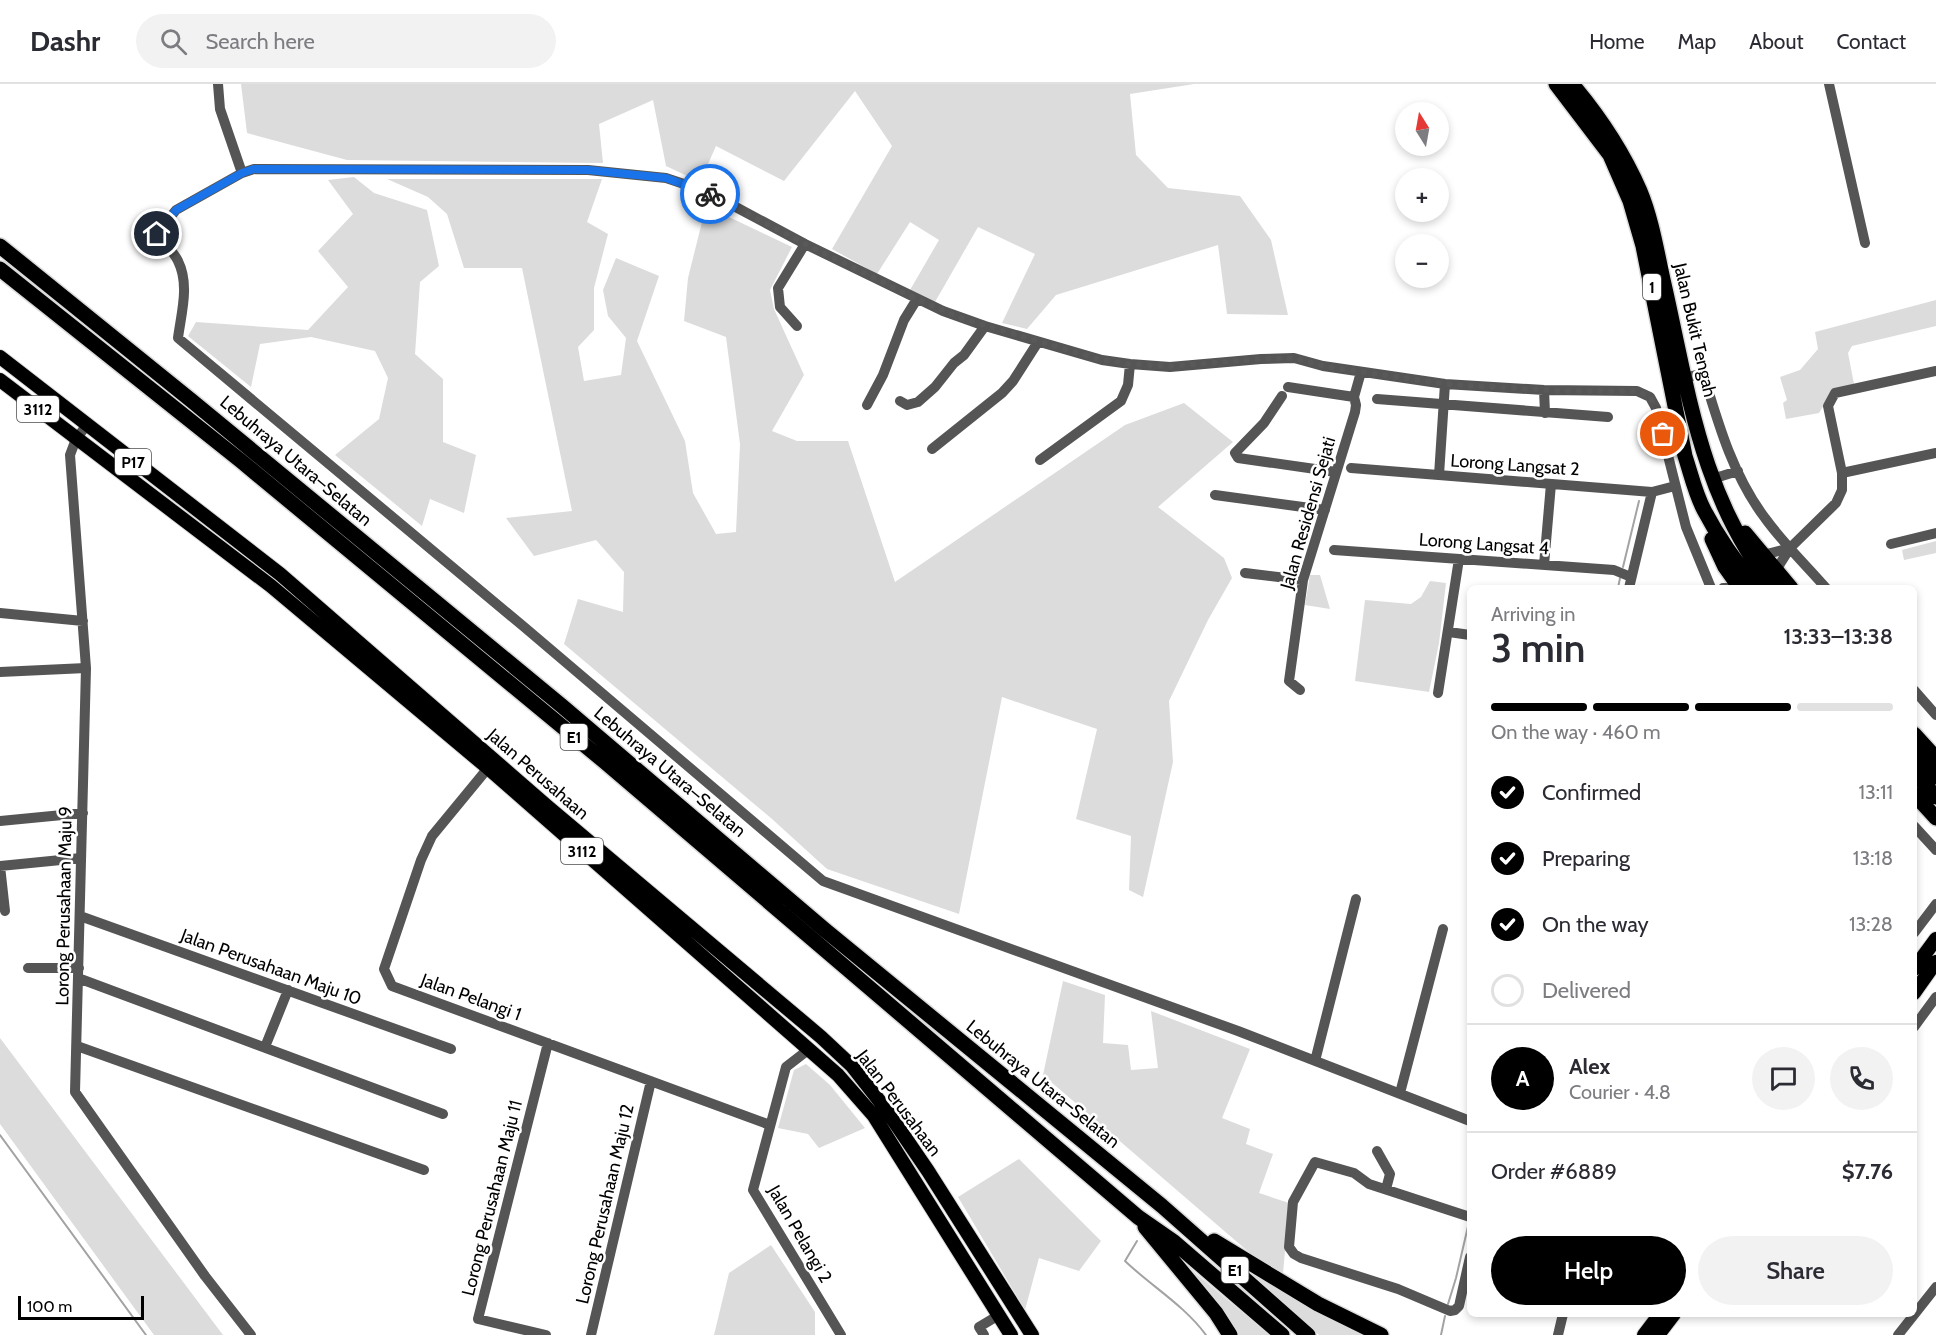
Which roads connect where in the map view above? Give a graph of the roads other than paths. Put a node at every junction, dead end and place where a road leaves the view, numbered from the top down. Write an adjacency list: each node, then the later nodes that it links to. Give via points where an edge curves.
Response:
1 (219, 84): 5 (street, via 220,109)
2 (1556, 84): 47 (highway, Jalan Bukit Tengah / 1, via 1610,155 1630,201 1643,246 1685,456)
3 (1828, 84): 6 (street)
4 (1575, 86): 18 (highway, Jalan Bukit Tengah / 1, via 1621,149 1641,194)
5 (242, 173): 7 (street, via 254,169 315,168 588,170 638,174 696,188); 112 (street, via 176,210 157,234 178,261 184,280 178,338 824,881)
6 (1866, 243)
7 (805, 244): 10 (street); 11 (street, via 778,288 780,307)
8 (0, 246): 121 (highway, Lebuhraya Utara–Selatan / E1, via 562,706 834,938)
9 (0, 269): 122 (highway, Lebuhraya Utara–Selatan / E1, via 241,461 605,762)
10 (917, 299): 12 (street); 25 (street)
11 (797, 326)
12 (985, 326): 13 (street); 24 (street, via 935,387 918,402 907,405)
13 (1038, 342): 15 (street); 31 (street, via 1002,393)
14 (0, 357): 29 (main road, Jalan Perusahaan / P17)
15 (1130, 364): 17 (street, via 1187,366 1294,358); 33 (street, via 1128,385 1121,401)
16 (1936, 371): 37 (street, via 1835,393 1828,406)
17 (1361, 372): 20 (street); 22 (street)
18 (1685, 378): 35 (street, via 1703,374); 39 (highway, Jalan Bukit Tengah / 1)
19 (0, 380): 30 (main road, Jalan Perusahaan / 3112)
20 (1445, 384): 21 (street); 26 (street)
21 (1544, 390): 27 (street); 41 (street, via 1637,391 1650,397 1659,416)
22 (1354, 397): 36 (street, Jalan Residensi Sejati, via 1355,412); 36 (street, via 1285,392 1264,423 1235,453 1238,458)
23 (1377, 399): 26 (street)
24 (900, 401)
25 (867, 405)
26 (1444, 405): 27 (street); 38 (street)
27 (1545, 413): 28 (street)
28 (1608, 417)
29 (86, 426): 30 (street, Lorong Perusahaan Maju 9); 44 (main road, Jalan Perusahaan / P17)
30 (76, 439): 68 (street, Lorong Perusahaan Maju 9, via 70,455); 80 (main road, Jalan Perusahaan / 3112, via 271,586)
31 (932, 449)
32 (1936, 453): 37 (street)
33 (1040, 460)
34 (1351, 468): 38 (street, Lorong Langsat 2)
35 (1738, 471): 39 (street); 50 (street, via 1765,518)
36 (1336, 472): 46 (street, Jalan Residensi Sejati)
37 (1842, 473): 50 (street, via 1842,490 1836,503)
38 (1439, 475): 40 (street, Lorong Langsat 2)
39 (1712, 479): 45 (highway, Jalan Bukit Tengah / 1)
40 (1551, 484): 42 (street, Lorong Langsat 2); 54 (street)
41 (1675, 486): 42 (street, Lorong Langsat 2); 60 (street)
42 (1652, 492): 59 (street)
43 (1215, 495): 46 (street)
44 (180, 498): 139 (main road, Jalan Perusahaan / 3112, via 280,574 852,1066 928,1171)
45 (1725, 508): 52 (highway); 64 (highway, Jalan Bukit Tengah / 1, via 1743,545)
46 (1324, 510): 58 (street, Jalan Residensi Sejati)
47 (1704, 510): 55 (highway); 63 (highway, Jalan Bukit Tengah / 1)
48 (1936, 533): 49 (street)
49 (1891, 544)
50 (1790, 548): 52 (street); 56 (street); 66 (street)
51 (1334, 550): 53 (street, Lorong Langsat 4)
52 (1763, 555): 56 (highway)
53 (1459, 559): 54 (street, Lorong Langsat 4); 69 (street)
54 (1544, 565): 59 (street, Lorong Langsat 4, via 1614,570)
55 (1725, 567): 61 (street); 62 (highway)
56 (1776, 570): 65 (highway)
57 (1245, 573): 58 (street)
58 (1303, 580): 73 (street, Jalan Residensi Sejati, via 1289,681)
59 (1630, 582)
60 (1709, 585)
61 (1710, 585)
62 (1738, 585)
63 (1754, 585)
64 (1772, 585)
65 (1788, 585)
66 (1823, 585)
67 (0, 613): 68 (street)
68 (83, 621): 71 (street, Lorong Perusahaan Maju 9)
69 (1449, 632): 70 (street); 74 (street)
70 (1467, 635)
71 (86, 668): 72 (street); 85 (street, Lorong Perusahaan Maju 9)
72 (0, 672)
73 (1300, 690)
74 (1438, 693)
75 (1917, 693): 76 (street)
76 (1936, 715)
77 (1917, 737): 79 (highway)
78 (1917, 755): 82 (highway)
79 (1936, 759)
80 (488, 768): 107 (street, Jalan Pelangi 1, via 432,836 384,969 392,986); 111 (main road, Jalan Perusahaan / 3112)
81 (1917, 775): 84 (highway)
82 (1936, 777)
83 (1917, 797): 86 (highway)
84 (1936, 797)
85 (82, 813): 87 (street); 90 (street, Lorong Perusahaan Maju 9)
86 (1936, 818)
87 (0, 821)
88 (1917, 829): 89 (street)
89 (1936, 850)
90 (81, 858): 91 (street); 95 (street, Lorong Perusahaan Maju 9)
91 (0, 866): 94 (street)
92 (1356, 898): 112 (street)
93 (1936, 904): 97 (street)
94 (5, 911)
95 (80, 916): 102 (street, Lorong Perusahaan Maju 9); 104 (street, Jalan Perusahaan Maju 10)
96 (1443, 929): 114 (street)
97 (1917, 929)
98 (1936, 939): 100 (main road)
99 (1936, 962): 103 (main road)
100 (1917, 965)
101 (28, 968): 102 (street)
102 (78, 973): 108 (street, Lorong Perusahaan Maju 9); 109 (street)
103 (1917, 989)
104 (288, 990): 109 (street); 110 (street, Jalan Perusahaan Maju 10)
105 (1936, 997): 106 (street)
106 (1917, 1023)
107 (548, 1043): 113 (street, Jalan Pelangi 1); 132 (street, Lorong Perusahaan Maju 11, via 478,1319)
108 (76, 1046): 119 (street); 133 (street, Lorong Perusahaan Maju 9, via 75,1092)
109 (265, 1047): 115 (street)
110 (452, 1049)
111 (808, 1050): 117 (street, Jalan Pelangi 2, via 786,1067); 127 (main road, Jalan Perusahaan / 3112, via 838,1075 874,1116)
112 (1315, 1061): 114 (street)
113 (651, 1081): 117 (street, Jalan Pelangi 1); 135 (street, Lorong Perusahaan Maju 12)
114 (1400, 1093): 116 (street)
115 (443, 1114)
116 (1467, 1120)
117 (770, 1125): 136 (street, Jalan Pelangi 2, via 753,1190)
118 (1377, 1151): 120 (street, via 1390,1174)
119 (424, 1170)
120 (1386, 1189): 123 (street); 124 (street, via 1353,1173 1315,1162 1293,1202 1289,1247 1301,1258 1398,1289 1450,1311 1459,1306)
121 (1162, 1206): 142 (highway, Lebuhraya Utara–Selatan / E1); 143 (highway, via 1258,1269)
122 (1138, 1217): 140 (highway); 141 (highway, Lebuhraya Utara–Selatan / E1, via 1174,1242)
123 (1467, 1217)
124 (1467, 1270)
125 (1936, 1287): 126 (street)
126 (1917, 1311)
127 (999, 1315): 137 (street, via 979,1327); 138 (main road, Jalan Perusahaan / 3112)
128 (1562, 1317): 144 (street)
129 (1658, 1317): 145 (main road)
130 (1672, 1317): 146 (main road)
131 (1912, 1317): 147 (street)
132 (519, 1332): 134 (street)
133 (251, 1335)
134 (546, 1335)
135 (591, 1335)
136 (841, 1335)
137 (984, 1335)
138 (1011, 1335)
139 (1032, 1335)
140 (1230, 1335)
141 (1282, 1335)
142 (1308, 1335)
143 (1382, 1335)
144 (1558, 1335)
145 (1644, 1335)
146 (1658, 1335)
147 (1898, 1335)

